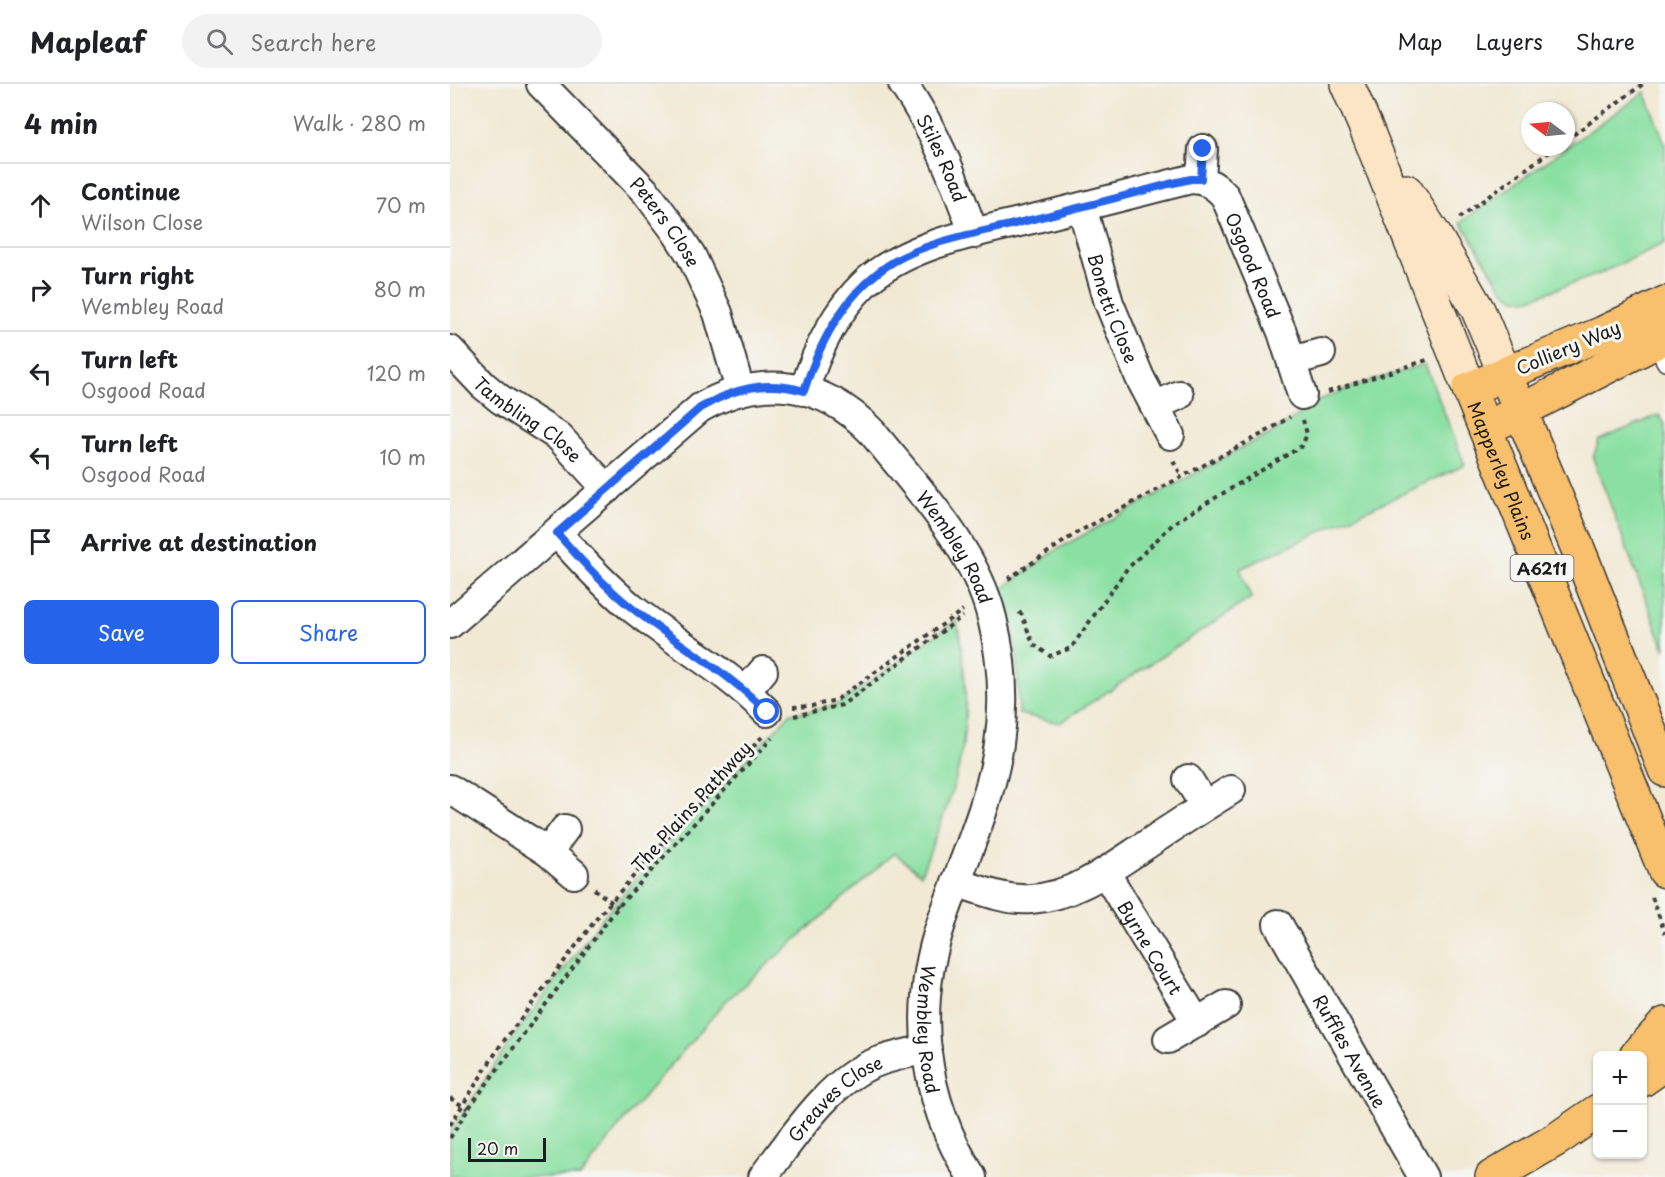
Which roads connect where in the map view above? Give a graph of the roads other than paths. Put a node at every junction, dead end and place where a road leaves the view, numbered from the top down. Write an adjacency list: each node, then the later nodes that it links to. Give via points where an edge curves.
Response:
1 (542, 84): 16 (street, Peters Close, via 646,192 691,255 718,313)
2 (903, 84): 8 (street, Stiles Road, via 949,165)
3 (1347, 84): 4 (main road, Mapperley Plains)
4 (1369, 135): 14 (main road, Mapperley Plains, via 1478,310); 15 (main road, Mapperley Plains)
5 (1203, 149): 6 (street)
6 (1201, 179): 7 (street); 13 (street, Osgood Road, via 1225,196)
7 (1082, 207): 8 (street); 21 (street, Bonetti Close, via 1109,303 1140,378 1167,400)
8 (974, 234): 17 (street, via 913,252 863,285 829,332)
9 (1665, 303): 14 (main road, Colliery Way)
10 (1661, 348): 19 (main road, Colliery Way)
11 (450, 350): 22 (street, Tambling Close, via 500,399 559,437)
12 (1321, 353): 13 (street)
13 (1292, 361): 18 (street, Osgood Road)
14 (1505, 374): 15 (main road, Colliery Way); 19 (main road, Mapperley Plains / A6211)
15 (1469, 389): 20 (main road, Mapperley Plains / A6211)
16 (740, 390): 17 (street, Wembley Road, via 763,385); 22 (street, Wembley Road, via 700,408)
17 (804, 391): 36 (street, Wembley Road, via 845,408 872,432 945,523 968,559 992,616 1002,690 999,745)
18 (1305, 405)
19 (1521, 412): 20 (main road, Colliery Way); 26 (main road, Mapperley Plains / A6211)
20 (1485, 429): 33 (main road, Mapperley Plains / A6211)
21 (1170, 435)
22 (607, 489): 23 (street, Wembley Road)
23 (557, 533): 24 (street, Wembley Road); 25 (street, via 633,609 754,681)
24 (450, 624)
25 (778, 721)
26 (1665, 770)
27 (1188, 779): 30 (street)
28 (450, 789): 32 (street)
29 (1231, 790): 30 (street)
30 (1205, 806): 34 (street)
31 (566, 829): 32 (street)
32 (548, 852): 35 (street)
33 (1665, 871)
34 (1105, 872): 36 (street, via 1071,889 1030,899 996,895); 39 (street, Byrne Court)
35 (574, 874)
36 (956, 882): 42 (street, Wembley Road, via 933,953 925,1015)
37 (1278, 924): 51 (street, Ruffles Avenue)
38 (1227, 1005): 39 (street)
39 (1197, 1023): 41 (street)
40 (1665, 1024): 43 (main road)
41 (1168, 1040)
42 (927, 1049): 49 (street, Greaves Close, via 876,1062 851,1076 819,1107); 50 (street, Wembley Road, via 942,1120)
43 (1641, 1051)
44 (1665, 1064): 45 (main road)
45 (1647, 1077)
46 (1593, 1101): 48 (main road)
47 (1593, 1114): 48 (main road)
48 (1557, 1139): 52 (main road)
49 (763, 1177)
50 (972, 1177)
51 (1423, 1177)
52 (1492, 1177)

